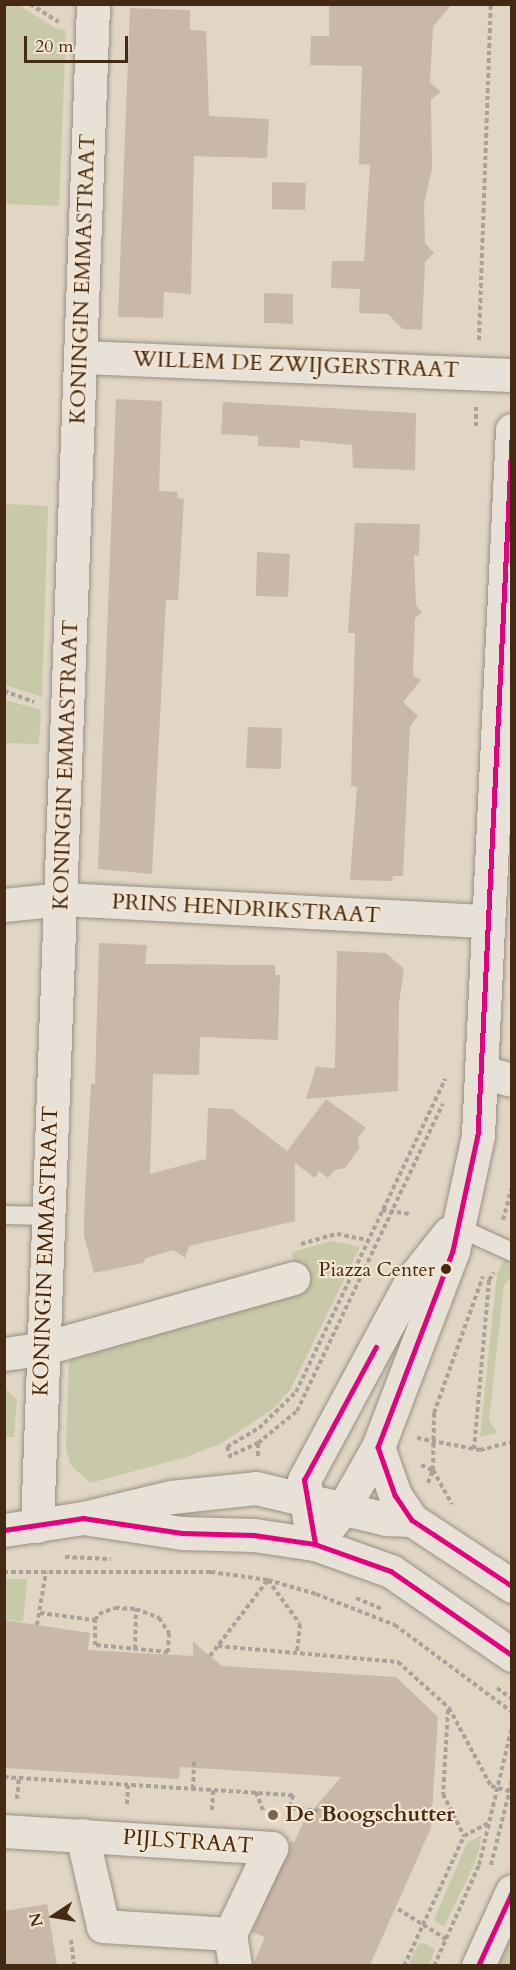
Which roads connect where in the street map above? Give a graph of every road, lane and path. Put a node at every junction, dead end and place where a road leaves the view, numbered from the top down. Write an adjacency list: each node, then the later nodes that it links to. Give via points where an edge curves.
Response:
1 (93, 4): 3 (street, KONINGIN EMMASTRAAT)
2 (491, 4): 4 (path)
3 (81, 357): 4 (street, WILLEM DE ZWIJGERSTRAAT); 8 (street, KONINGIN EMMASTRAAT)
4 (478, 371): 5 (street, WILLEM DE ZWIJGERSTRAAT); 7 (path)
5 (512, 375)
6 (512, 430): 10 (street)
7 (476, 431)
8 (62, 899): 9 (street, PRINS HENDRIKSTRAAT); 10 (street, PRINS HENDRIKSTRAAT); 17 (street, KONINGIN EMMASTRAAT)
9 (4, 905)
10 (487, 921): 11 (street)
11 (474, 1075): 13 (path); 14 (path, via 443,1104); 18 (street, via 478,1135)
12 (512, 1186): 20 (path)
13 (382, 1210): 14 (path); 19 (path)
14 (393, 1214): 15 (path); 27 (path, via 297,1412 258,1443)
15 (409, 1214)
16 (4, 1215): 17 (lane)
17 (47, 1216): 22 (street, KONINGIN EMMASTRAAT)
18 (456, 1226): 20 (lane); 24 (street, via 453,1251); 28 (street, via 411,1281 304,1480)
19 (368, 1240): 21 (path, via 337,1234 286,1249); 27 (path, via 296,1392 259,1428 227,1447)
20 (504, 1248): 25 (path, via 489,1280); 26 (path, via 434,1413)
21 (293, 1278): 22 (street)
22 (41, 1349): 23 (street); 32 (street, KONINGIN EMMASTRAAT)
23 (4, 1354)
24 (378, 1447): 29 (street); 31 (street, via 387,1478)
25 (474, 1449)
26 (433, 1470)
27 (245, 1489): 28 (street); 30 (street, via 171,1497)
28 (305, 1498): 29 (street); 35 (street)
29 (344, 1507): 31 (street, via 386,1519); 35 (street)
30 (83, 1518): 32 (street); 34 (street, via 182,1533)
31 (412, 1520): 40 (street)
32 (37, 1526): 33 (street)
33 (4, 1530)
34 (230, 1534): 35 (street); 38 (path)
35 (315, 1544): 52 (street, via 391,1571)
36 (4, 1572): 37 (path)
37 (46, 1572): 38 (path); 44 (path)
38 (229, 1575): 39 (path)
39 (268, 1581): 49 (path); 51 (path, via 300,1624); 57 (path, via 316,1594 395,1625)
40 (512, 1586)
41 (348, 1594): 43 (path)
42 (136, 1609): 46 (path, via 106,1610); 50 (path); 50 (path, via 159,1617 169,1633 168,1652)
43 (386, 1612)
44 (40, 1613): 46 (path); 48 (path)
45 (396, 1617): 47 (path)
46 (95, 1620): 50 (path, via 94,1645)
47 (406, 1623)
48 (37, 1625)
49 (218, 1646): 51 (path); 53 (path)
50 (135, 1649)
51 (297, 1653): 56 (path, via 398,1662)
52 (512, 1654)
53 (210, 1656)
54 (495, 1686): 55 (path)
55 (512, 1699)
56 (448, 1708): 61 (path, via 491,1786); 69 (path, via 443,1794)
57 (512, 1712)
58 (512, 1726): 61 (path)
59 (194, 1760): 62 (path)
60 (4, 1777): 62 (path)
61 (498, 1787): 63 (path); 66 (path)
62 (193, 1789): 64 (path, via 293,1795)
63 (512, 1792)
64 (292, 1808): 65 (path); 70 (path)
65 (320, 1811)
66 (489, 1823): 69 (path); 74 (path, via 479,1865)
67 (4, 1831): 68 (street, PIJLSTRAAT)
68 (82, 1835): 70 (street, PIJLSTRAAT); 75 (street, PIJLSTRAAT, via 103,1926)
69 (464, 1836): 73 (path)
70 (270, 1848): 75 (street, PIJLSTRAAT)
71 (512, 1891): 78 (street)
72 (398, 1909): 73 (path)
73 (424, 1922): 74 (path); 76 (path)
74 (446, 1939): 77 (path)
75 (232, 1950)
76 (404, 1965)
77 (434, 1965)
78 (478, 1965)

